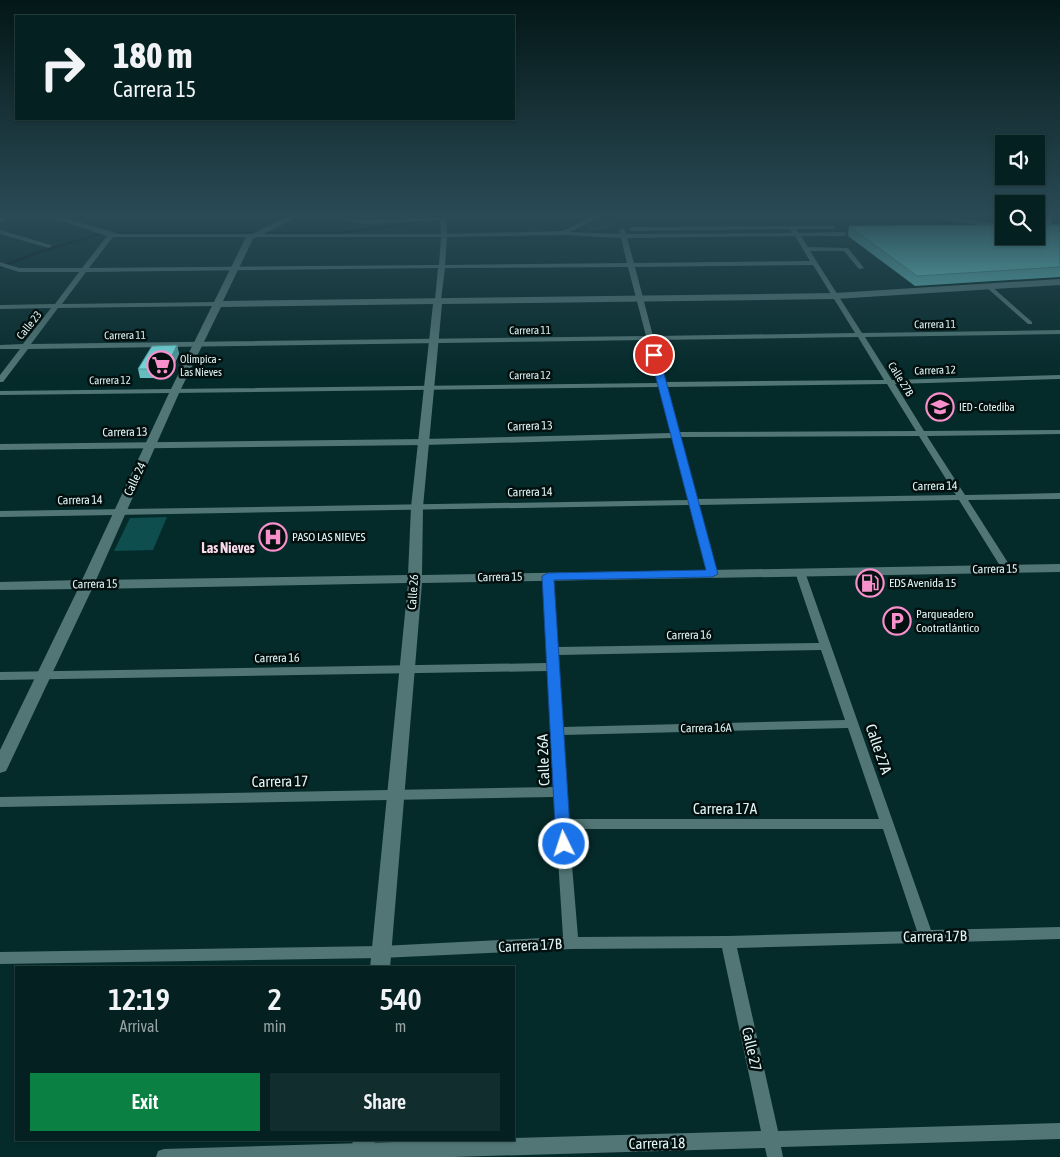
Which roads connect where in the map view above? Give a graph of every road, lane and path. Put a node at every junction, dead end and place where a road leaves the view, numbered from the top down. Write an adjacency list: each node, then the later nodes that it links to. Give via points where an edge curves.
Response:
1 (19, 270): 2 (street)
2 (85, 270): 13 (street, Calle 23)
3 (233, 270): 12 (street, Calle 24)
4 (442, 270): 11 (street, Calle 26)
5 (632, 270): 10 (street)
6 (818, 270): 9 (street, Calle 27B)
7 (1060, 282): 8 (street)
8 (988, 286): 9 (street); 15 (street)
9 (835, 296): 10 (street); 17 (street, Calle 27B)
10 (640, 299): 11 (street); 18 (street)
11 (438, 300): 12 (street); 19 (street, Calle 26)
12 (217, 304): 13 (street); 20 (street, Calle 24)
13 (56, 306): 14 (street); 22 (street, Calle 23)
14 (0, 307)
15 (1030, 323)
16 (1060, 332): 17 (street, Carrera 11)
17 (861, 336): 18 (street, Carrera 11); 25 (street, Calle 27B)
18 (650, 339): 19 (street, Carrera 11); 26 (street)
19 (434, 342): 20 (street, Carrera 11); 27 (street, Calle 26)
20 (197, 345): 22 (street, Carrera 11); 28 (street, Calle 24)
21 (0, 347): 22 (street, Carrera 11)
22 (24, 347): 24 (street, Calle 23)
23 (1060, 377): 25 (street, Carrera 12)
24 (0, 380)
25 (890, 382): 26 (street, Carrera 12); 31 (street, Calle 27B)
26 (662, 385): 27 (street, Carrera 12); 32 (street)
27 (428, 387): 28 (street, Carrera 12); 33 (street, Calle 26)
28 (175, 391): 29 (street, Carrera 12); 34 (street, Calle 24)
29 (0, 393)
30 (1060, 432): 31 (street, Carrera 13)
31 (922, 434): 32 (street, Carrera 13); 37 (street, Calle 27B)
32 (676, 435): 33 (street, Carrera 13); 38 (street)
33 (424, 442): 34 (street, Carrera 13); 39 (street, Calle 26)
34 (151, 444): 35 (street, Carrera 13); 40 (street, Calle 24)
35 (0, 447)
36 (1060, 496): 37 (street, Carrera 14)
37 (962, 498): 38 (street, Carrera 14); 43 (street, Calle 27B)
38 (693, 502): 39 (street, Carrera 14); 45 (street)
39 (417, 507): 40 (street, Carrera 14); 47 (street, Calle 26)
40 (120, 512): 41 (street, Carrera 14); 48 (street, Calle 24)
41 (0, 514)
42 (1060, 568): 43 (street, Carrera 15)
43 (1007, 569): 44 (street, Carrera 15)
44 (800, 572): 45 (street, Carrera 15); 50 (street, Calle 27A)
45 (712, 574): 46 (street, Carrera 15)
46 (548, 576): 47 (street, Carrera 15); 51 (street, Calle 26A)
47 (415, 579): 48 (street, Carrera 15); 53 (street, Calle 26)
48 (87, 584): 49 (street, Carrera 15); 55 (street, Calle 24)
49 (0, 586)
50 (826, 646): 51 (street, Carrera 16); 56 (street, Calle 27A)
51 (553, 651): 52 (street, Calle 26A)
52 (554, 667): 53 (street, Carrera 16); 57 (street, Calle 26A)
53 (407, 670): 55 (street, Carrera 16); 60 (street, Calle 26)
54 (0, 676): 55 (street, Carrera 16)
55 (42, 676): 58 (street, Calle 24)
56 (853, 724): 57 (street, Carrera 16A); 63 (street, Calle 27A)
57 (558, 731): 59 (street, Calle 26A)
58 (0, 767)
59 (560, 792): 60 (street, Carrera 17); 62 (street, Calle 26A)
60 (395, 795): 61 (street, Carrera 17); 69 (street, Calle 26)
61 (0, 802)
62 (562, 824): 63 (street, Carrera 17A); 67 (street, Calle 26A)
63 (887, 824): 65 (street, Calle 27A)
64 (1060, 933): 65 (street, Carrera 17B)
65 (926, 936): 66 (street, Carrera 17B)
66 (728, 942): 67 (street, Carrera 17B); 71 (street, Calle 27)
67 (571, 943): 69 (street, Carrera 17B)
68 (0, 958): 69 (street, Carrera 17B)
69 (380, 960)
70 (1060, 1131): 71 (street, Carrera 18)
71 (772, 1140): 72 (street, Carrera 18); 74 (street, Calle 27)
72 (363, 1149): 73 (street, Carrera 18)
73 (164, 1157)
74 (775, 1157)

